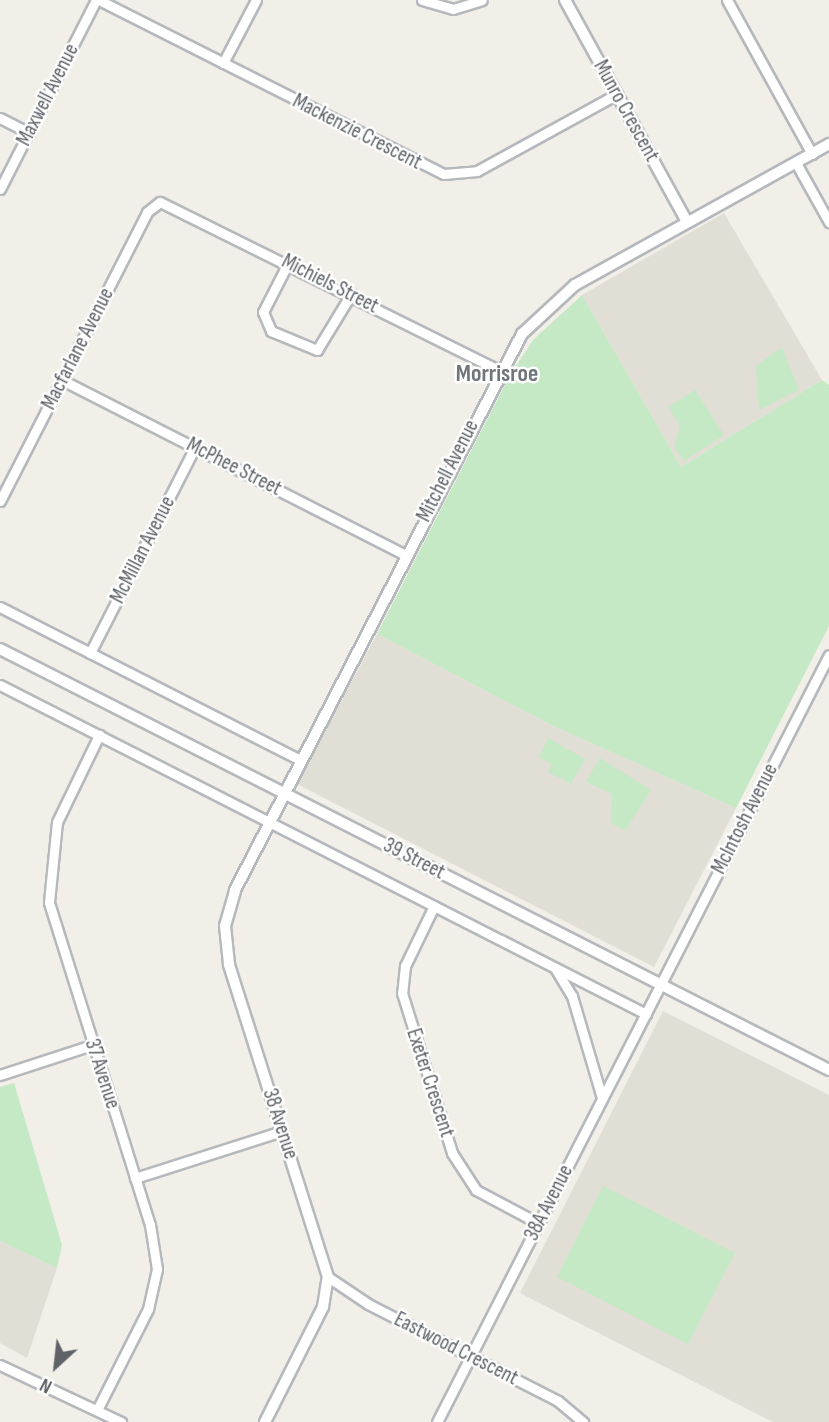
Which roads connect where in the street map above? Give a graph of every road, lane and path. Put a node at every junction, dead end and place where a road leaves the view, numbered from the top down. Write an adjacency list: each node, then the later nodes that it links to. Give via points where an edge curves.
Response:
1 (98, 0): 7 (street, Mackenzie Crescent); 10 (street, Maxwell Avenue)
2 (256, 0): 7 (street)
3 (422, 0): 4 (street, via 453,9)
4 (482, 0)
5 (565, 0): 8 (street, Munro Crescent)
6 (727, 0): 12 (street)
7 (223, 63): 8 (street, Mackenzie Crescent, via 453,175 477,171)
8 (617, 94): 16 (street, Munro Crescent)
9 (0, 118): 10 (street)
10 (29, 133): 14 (street, Maxwell Avenue)
11 (829, 144): 12 (street, Mitchell Avenue)
12 (811, 154): 13 (street, Mitchell Avenue)
13 (796, 163): 16 (street, Mitchell Avenue); 17 (street)
14 (0, 189)
15 (160, 202): 18 (street, Michiels Street); 21 (street, Macfarlane Avenue, via 147,212)
16 (687, 222): 20 (street, Mitchell Avenue, via 565,292 532,322)
17 (829, 222)
18 (288, 262): 19 (street, Michiels Street); 19 (street, via 263,316 267,329 307,349 321,348)
19 (351, 294): 20 (street, Michiels Street)
20 (499, 370): 24 (street, Mitchell Avenue)
21 (62, 380): 22 (street, McPhee Street); 23 (street, Macfarlane Avenue)
22 (195, 447): 24 (street, McPhee Street); 27 (street, McMillan Avenue)
23 (0, 501)
24 (406, 555): 31 (street, Mitchell Avenue)
25 (0, 607): 27 (street)
26 (0, 649): 32 (street, 39 Street)
27 (90, 653): 31 (street)
28 (829, 654): 36 (street, McIntosh Avenue)
29 (0, 685): 30 (street, 39 Street)
30 (99, 735): 33 (street, 39 Street); 38 (street, 37 Avenue, via 57,822 48,889)
31 (300, 760): 32 (street, Mitchell Avenue)
32 (284, 793): 33 (street, Mitchell Avenue); 36 (street, 39 Street)
33 (269, 822): 34 (street, 39 Street); 42 (street, 38 Avenue, via 231,899 224,936)
34 (435, 906): 35 (street, 39 Street); 44 (street, Exeter Crescent, via 402,985 427,1077 467,1180)
35 (554, 967): 37 (street, 39 Street); 41 (street, via 572,996)
36 (661, 984): 37 (street, 38A Avenue); 39 (street, 39 Street)
37 (646, 1014): 41 (street, 38A Avenue)
38 (92, 1045): 40 (street); 43 (street, 37 Avenue)
39 (829, 1070)
40 (0, 1075)
41 (602, 1099): 44 (street, 38A Avenue)
42 (282, 1131): 43 (street); 45 (street, 38 Avenue)
43 (135, 1178): 48 (street, 37 Avenue, via 156,1247 156,1280)
44 (538, 1223): 46 (street, 38A Avenue)
45 (328, 1277): 46 (street, Eastwood Crescent); 50 (street, 38 Avenue, via 323,1307)
46 (471, 1357): 51 (street, 38A Avenue); 52 (street, Eastwood Crescent, via 558,1401)
47 (1, 1365): 48 (street)
48 (97, 1410): 49 (street)
49 (121, 1422)
50 (265, 1422)
51 (437, 1422)
52 (583, 1422)

